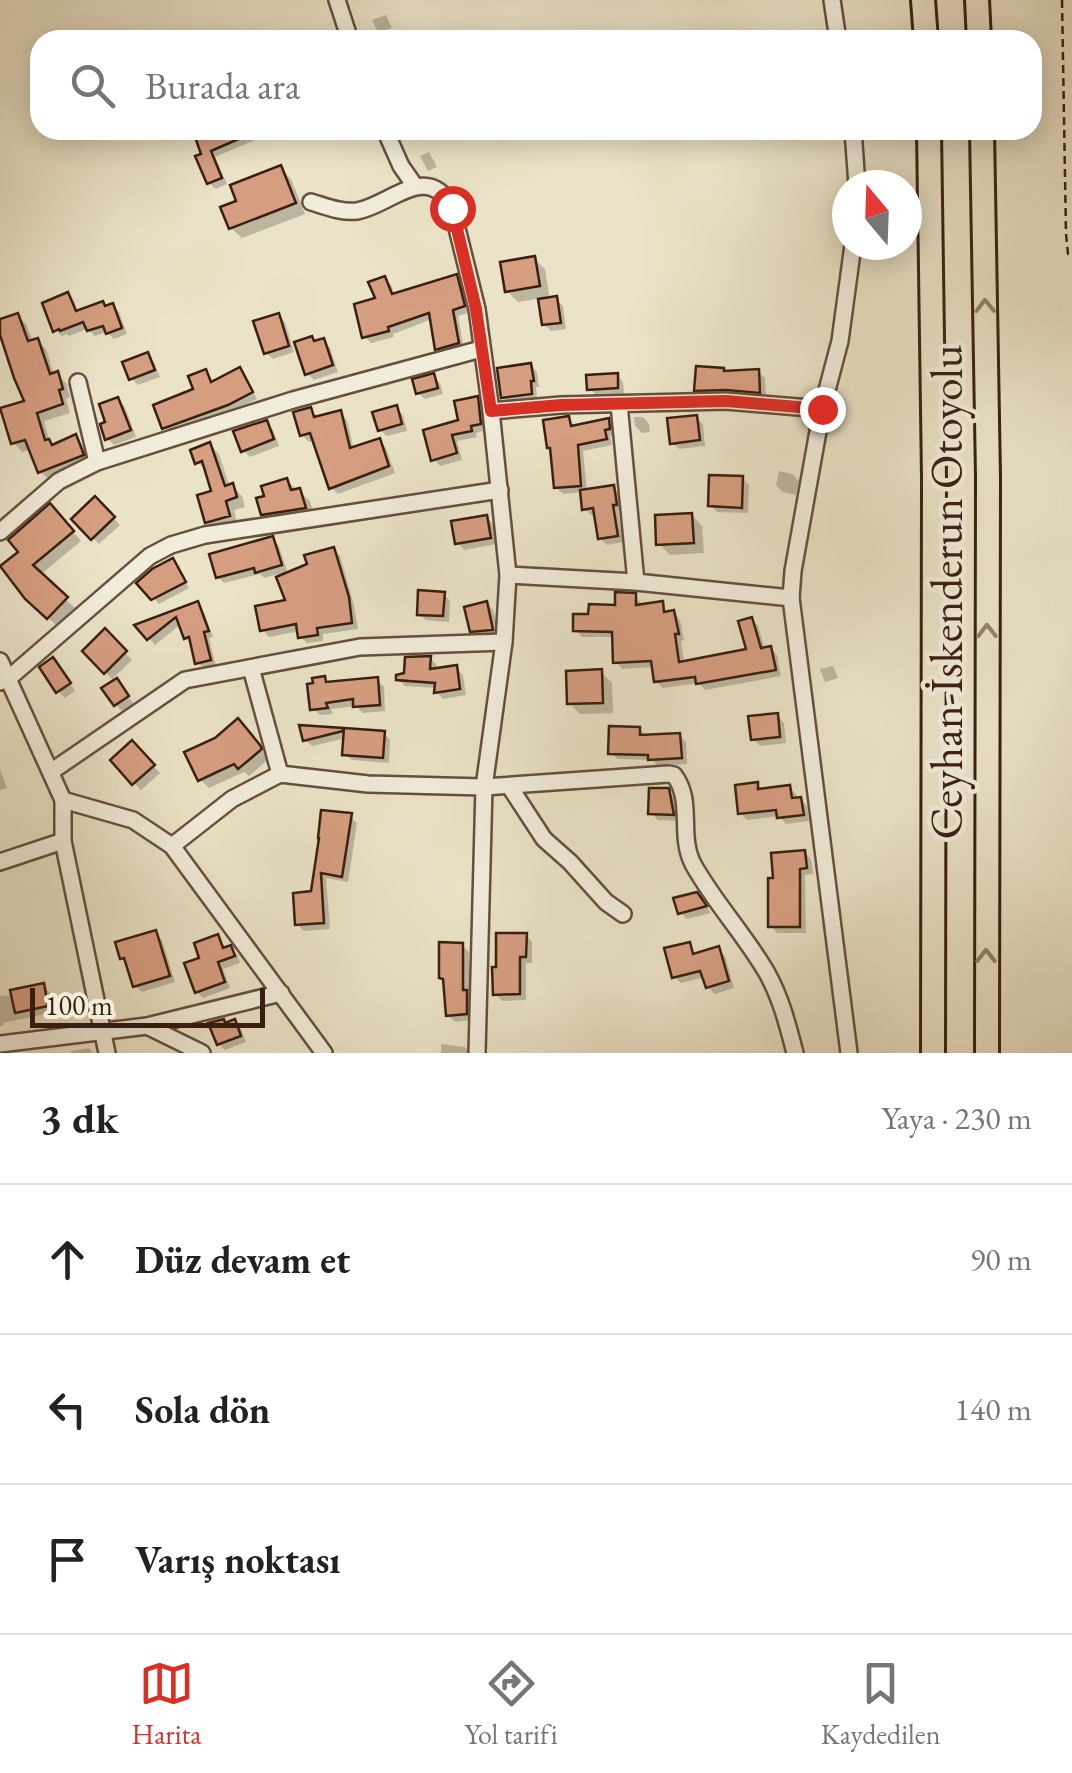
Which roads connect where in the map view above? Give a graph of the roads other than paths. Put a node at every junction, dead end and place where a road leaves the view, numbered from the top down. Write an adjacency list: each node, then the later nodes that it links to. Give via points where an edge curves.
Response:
1 (337, 0): 5 (street)
2 (832, 0): 6 (street)
3 (923, 0): 7 (highway)
4 (977, 0): 8 (highway)
5 (347, 30)
6 (836, 30)
7 (925, 30)
8 (978, 30)
9 (389, 140): 14 (street)
10 (854, 140): 13 (street)
11 (929, 140): 51 (highway, Ceyhan-İskenderun Otoyolu)
12 (982, 140): 52 (highway, Ceyhan-İskenderun Otoyolu, one-way to 12)
13 (856, 170)
14 (414, 186): 15 (street, via 361,211); 17 (street, via 439,191 452,208)
15 (311, 202)
16 (850, 260): 20 (street, via 840,341)
17 (482, 349): 21 (street); 22 (street)
18 (78, 382): 22 (street)
19 (619, 404): 20 (street, via 726,401); 21 (street); 26 (street)
20 (822, 409): 27 (street)
21 (491, 411): 23 (street)
22 (97, 462): 24 (street, via 59,481)
23 (500, 490): 25 (street); 31 (street, via 171,545)
24 (0, 532)
25 (508, 575): 26 (street); 28 (street)
26 (636, 582): 27 (street)
27 (791, 598): 50 (street)
28 (504, 642): 30 (street, via 360,647); 35 (street)
29 (0, 661): 31 (street)
30 (251, 668): 32 (street, via 186,680); 33 (street)
31 (4, 680): 32 (street)
32 (52, 772): 36 (street)
33 (280, 774): 35 (street); 38 (street, via 232,799)
34 (510, 787): 35 (street); 40 (street, via 544,840); 49 (street, via 674,776 685,797 692,862 767,973)
35 (484, 788): 48 (street)
36 (63, 800): 37 (street); 38 (street, via 133,820)
37 (63, 841): 39 (street); 43 (street)
38 (172, 846): 41 (street)
39 (0, 862)
40 (622, 914)
41 (281, 993): 42 (street); 47 (street)
42 (146, 1026): 43 (street); 46 (street)
43 (101, 1031): 44 (street); 45 (street)
44 (0, 1044)
45 (107, 1053)
46 (202, 1053)
47 (324, 1053)
48 (477, 1053)
49 (796, 1053)
50 (849, 1053)
51 (933, 1053)
52 (987, 1053)

